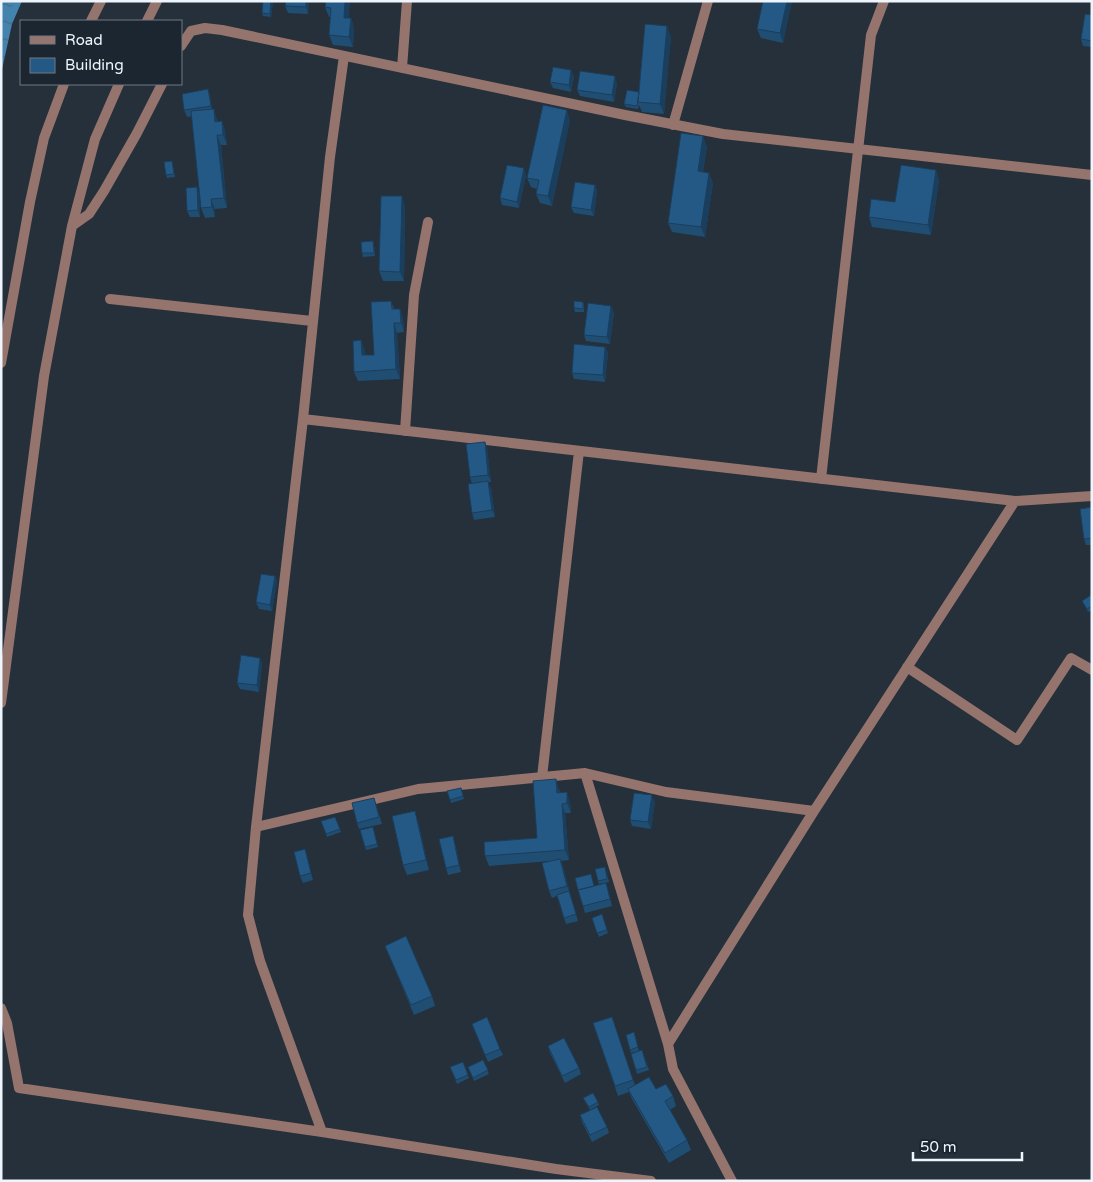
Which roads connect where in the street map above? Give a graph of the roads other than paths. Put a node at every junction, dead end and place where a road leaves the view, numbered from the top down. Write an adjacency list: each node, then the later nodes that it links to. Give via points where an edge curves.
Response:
1 (101, 1): 6 (street)
2 (157, 1): 7 (street)
3 (407, 1): 10 (street)
4 (708, 1): 14 (street)
5 (884, 1): 15 (street, via 872,35)
6 (92, 20)
7 (148, 20)
8 (182, 44): 9 (street, via 191,31 205,28)
9 (344, 56): 10 (street); 20 (street)
10 (402, 68): 14 (street)
11 (64, 85): 21 (street, via 44,138)
12 (119, 85): 18 (street, via 95,139)
13 (161, 85): 18 (street, via 104,191 89,214)
14 (673, 125): 15 (street, via 722,134)
15 (858, 149): 16 (street); 25 (street)
16 (1092, 175)
17 (428, 222): 23 (street, via 414,295)
18 (72, 226): 30 (street, via 44,376)
19 (110, 299): 20 (street)
20 (312, 321): 22 (street)
21 (1, 363)
22 (303, 419): 23 (street); 34 (street)
23 (405, 431): 24 (street)
24 (579, 451): 25 (street); 32 (street)
25 (821, 479): 27 (street)
26 (1092, 496): 27 (street)
27 (1015, 501): 28 (street)
28 (907, 667): 29 (street, via 1017,740 1071,658); 33 (street)
29 (1092, 670)
30 (1, 703)
31 (585, 773): 32 (street); 33 (street, via 666,792); 36 (street)
32 (542, 777): 34 (street, via 418,789)
33 (814, 811): 36 (street)
34 (256, 827): 37 (street, via 248,915 260,960)
35 (1, 1008): 37 (street, via 19,1088)
36 (668, 1044): 39 (street, via 673,1069)
37 (322, 1132): 38 (street)
38 (651, 1181)
39 (732, 1181)

